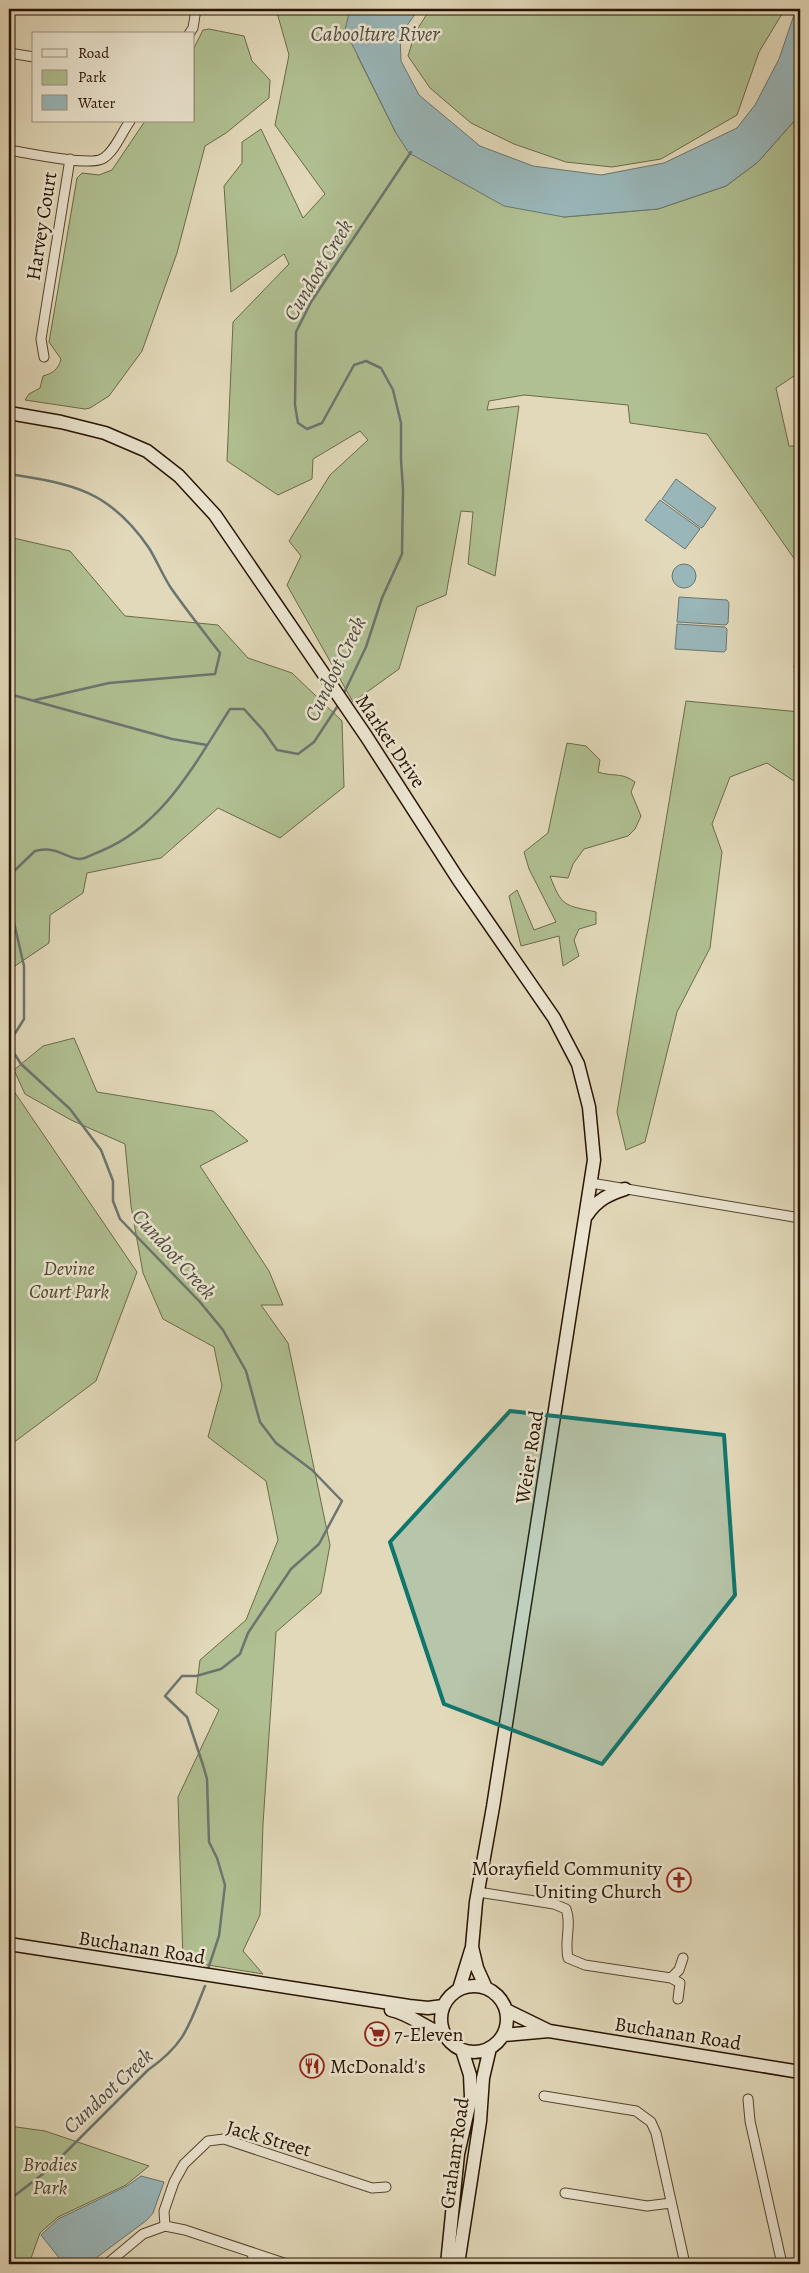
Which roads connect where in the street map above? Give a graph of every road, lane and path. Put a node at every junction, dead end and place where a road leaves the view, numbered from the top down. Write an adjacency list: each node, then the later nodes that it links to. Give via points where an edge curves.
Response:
1 (196, 9): 2 (street)
2 (190, 32)
3 (9, 53): 4 (street)
4 (32, 57)
5 (129, 122): 7 (street, via 101,160)
6 (9, 150): 7 (street)
7 (70, 159): 8 (street, Harvey Court, via 41,339)
8 (44, 357)
9 (9, 413): 10 (street, Market Drive, via 105,433 147,451 179,476 215,515 554,1018 578,1064 590,1107 594,1160)
10 (591, 1183): 11 (street); 12 (street, Weier Road)
11 (625, 1189): 12 (street, via 602,1199); 13 (street)
12 (586, 1218): 14 (street, Weier Road)
13 (800, 1218)
14 (478, 1892): 16 (street, Weier Road); 18 (street, via 554,1904 566,1909 569,1917 565,1946 568,1958 585,1965)
15 (9, 1944): 19 (street, Buchanan Road)
16 (472, 1947): 20 (street, Weier Road); 21 (street, Weier Road)
17 (683, 1958): 18 (street, via 679,1970)
18 (671, 1978): 22 (street, via 680,1983)
19 (270, 1986): 23 (street, Buchanan Road, via 424,2008); 26 (street, Buchanan Road, via 285,1992 396,2011)
20 (486, 1988): 21 (street, via 477,1986); 24 (street, via 502,2000)
21 (459, 1990): 23 (street)
22 (678, 1998)
23 (443, 2006): 26 (street, via 441,2026)
24 (506, 2010): 25 (street, Buchanan Road); 27 (street, via 508,2018)
25 (549, 2031): 27 (street, Buchanan Road); 30 (street, Buchanan Road)
26 (445, 2035): 29 (street)
27 (504, 2035): 28 (street)
28 (490, 2048): 29 (street, via 481,2052); 42 (street, Graham Road, via 483,2078 481,2114)
29 (462, 2050): 41 (street, Graham Road, via 470,2075 471,2097 458,2154)
30 (800, 2072)
31 (544, 2096): 35 (street, via 632,2110 646,2118 656,2133)
32 (748, 2099): 44 (street)
33 (386, 2187): 36 (street, Jack Street, via 372,2188 224,2139 208,2141 184,2164 174,2182 164,2211)
34 (565, 2193): 35 (street, via 647,2206)
35 (671, 2203): 43 (street)
36 (165, 2226): 37 (street); 38 (street, via 142,2234)
37 (253, 2253): 39 (street); 40 (street)
38 (109, 2264)
39 (252, 2264)
40 (287, 2264)
41 (447, 2264)
42 (458, 2264)
43 (685, 2264)
44 (782, 2264)

